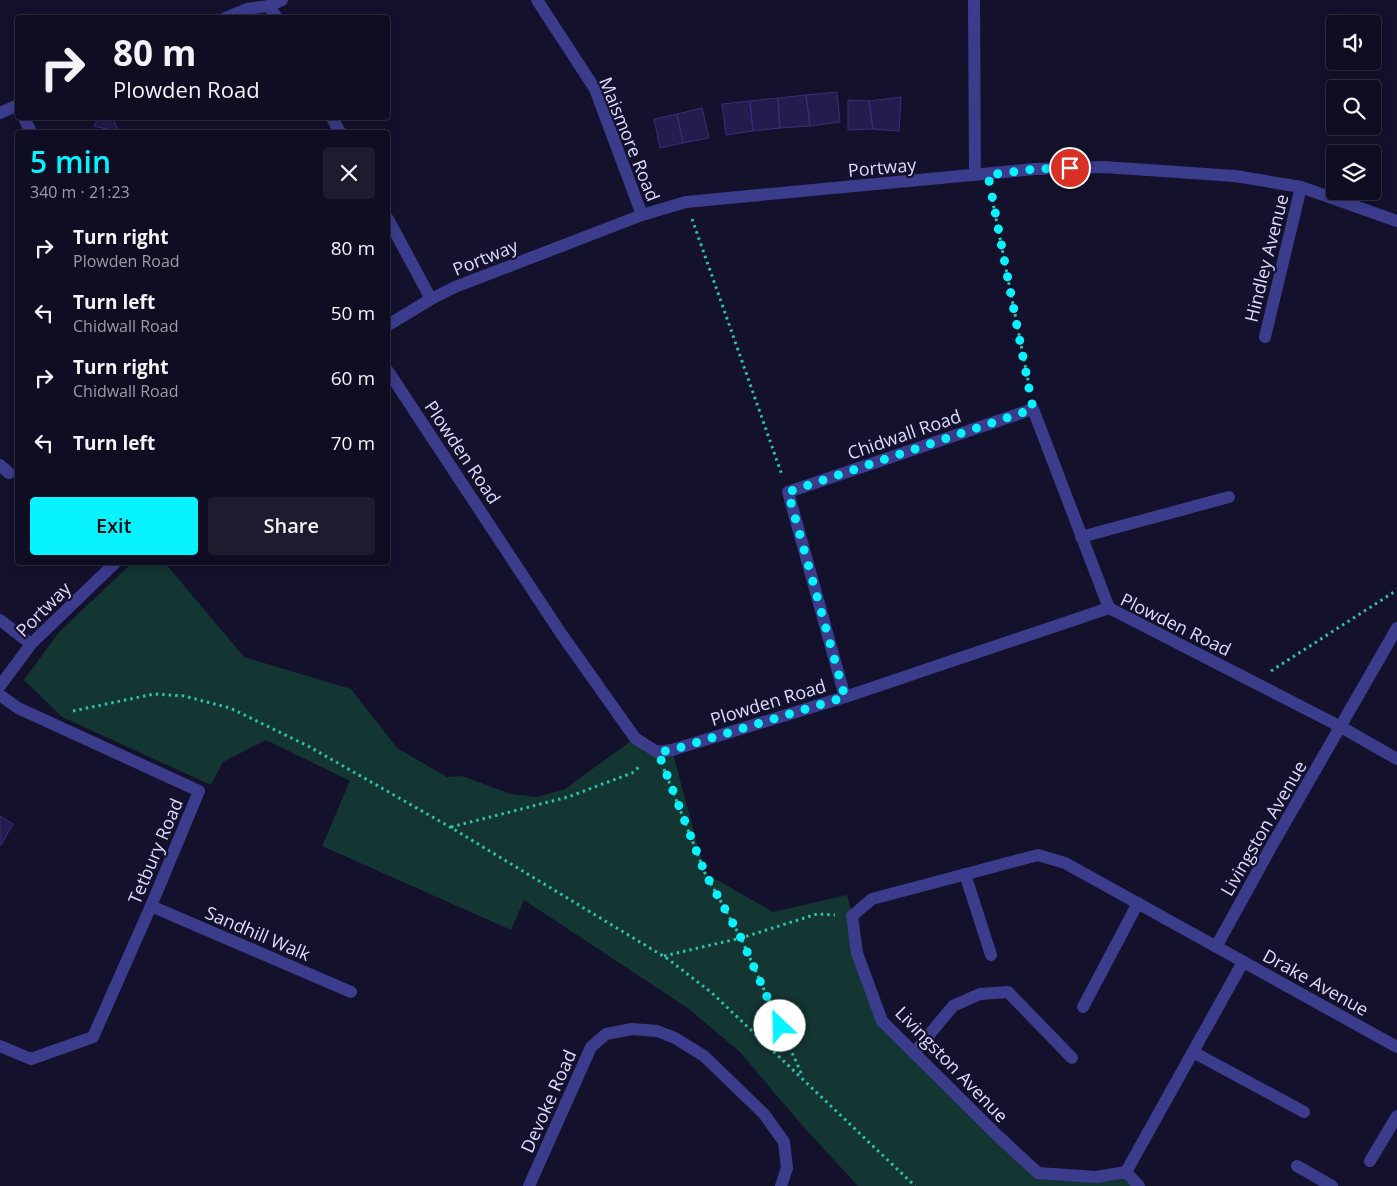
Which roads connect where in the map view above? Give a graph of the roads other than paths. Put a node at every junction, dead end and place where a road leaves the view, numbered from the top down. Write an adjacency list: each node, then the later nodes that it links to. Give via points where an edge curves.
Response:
1 (282, 0): 4 (street)
2 (537, 0): 11 (street, Maismore Road, via 594,89)
3 (974, 0): 9 (street)
4 (268, 6): 5 (street); 6 (street)
5 (232, 15)
6 (275, 15)
7 (15, 106): 8 (street)
8 (0, 113)
9 (975, 175): 10 (street, Portway, via 1104,167 1235,176); 11 (street, Portway, via 686,202)
10 (1301, 187): 12 (street, Portway); 16 (street, Hindley Avenue)
11 (642, 215): 14 (street, Portway)
12 (1397, 221)
13 (390, 223): 14 (street)
14 (431, 298): 15 (street, Portway)
15 (390, 324)
16 (1265, 337)
17 (390, 375): 27 (street, Plowden Road, via 560,632 635,738 658,752 672,750)
18 (1229, 496): 19 (street)
19 (1081, 538): 21 (street); 27 (street, Chidwall Road, via 1033,409 788,492)
20 (113, 565): 24 (street, Portway)
21 (1108, 608): 27 (street, Plowden Road); 28 (street, Plowden Road)
22 (0, 620): 24 (street)
23 (1397, 628): 28 (street, Livingston Avenue)
24 (31, 644): 25 (street, Portway)
25 (0, 686)
26 (0, 695): 32 (street, Tetbury Road, via 18,708 199,791)
27 (845, 697)
28 (1341, 727): 29 (street, Plowden Road); 33 (street, Livingston Avenue)
29 (1397, 760)
30 (965, 874): 31 (street, via 1038,855 1065,863); 34 (street); 41 (street, Livingston Avenue, via 872,899 852,916 857,952 882,1021)
31 (1138, 904): 33 (street); 37 (street)
32 (151, 906): 36 (street, Sandhill Walk); 38 (street, Tetbury Road, via 93,1037 31,1059)
33 (1216, 947): 35 (street)
34 (991, 955)
35 (1243, 962): 39 (street, Drake Avenue); 40 (street)
36 (351, 992)
37 (1083, 1006)
38 (0, 1046)
39 (1397, 1047)
40 (1193, 1052): 43 (street); 47 (street)
41 (914, 1053): 42 (street, via 953,1006 980,994 1008,992); 47 (street, Livingston Avenue, via 1038,1173 1096,1177)
42 (1072, 1058)
43 (1304, 1112)
44 (1397, 1116): 45 (street)
45 (1370, 1161)
46 (1297, 1166): 51 (street)
47 (1126, 1172): 50 (street)
48 (529, 1186): 49 (street, Devoke Road, via 591,1047 606,1034 632,1029 657,1031 704,1056 764,1114 784,1142 787,1168)
49 (780, 1186)
50 (1140, 1186)
51 (1332, 1186)

